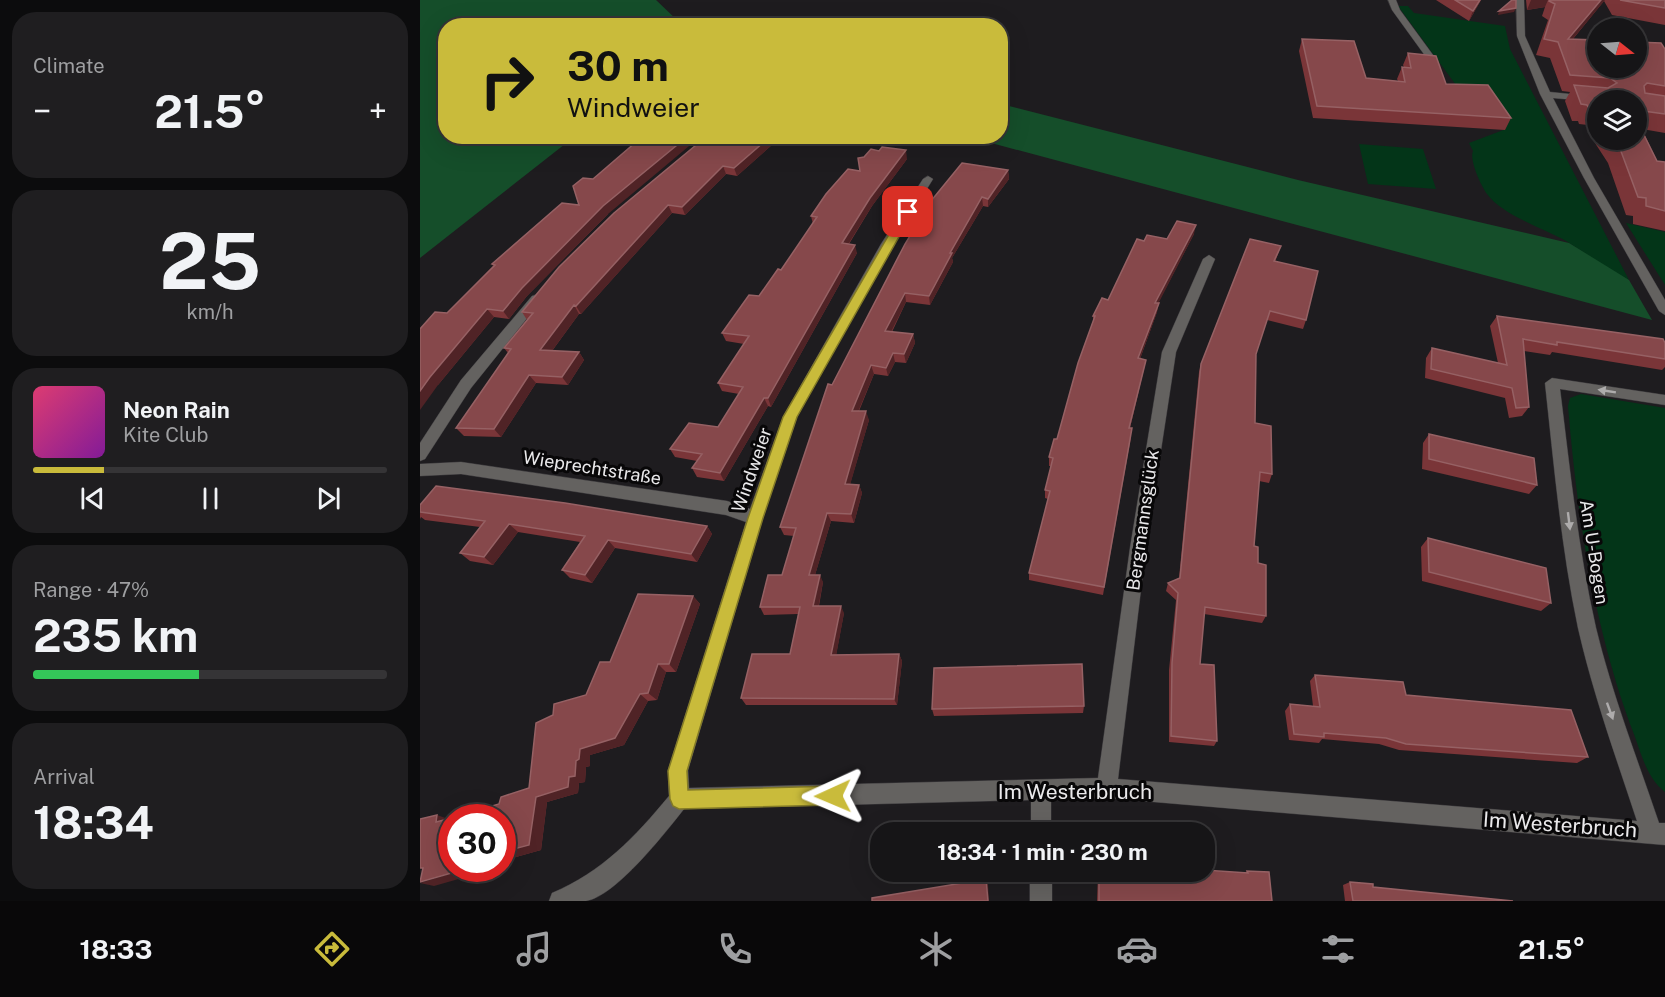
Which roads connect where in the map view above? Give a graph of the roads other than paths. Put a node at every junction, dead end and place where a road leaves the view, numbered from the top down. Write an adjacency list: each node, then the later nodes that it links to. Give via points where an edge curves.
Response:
1 (1392, 0): 3 (street)
2 (1520, 0): 4 (street, via 1521,36)
3 (1429, 55)
4 (1545, 94): 5 (street); 9 (street)
5 (1587, 99)
6 (928, 179): 13 (street, Windweier, via 790,417)
7 (1209, 259): 14 (street, Bergmannsglück, via 1169,352 1138,548)
8 (547, 286): 11 (street, via 466,384)
9 (1665, 310)
10 (1665, 400): 18 (street, Am U-Bogen, one-way to 18, via 1552,383 1574,562 1587,629 1605,696)
11 (420, 455)
12 (420, 470): 13 (street, Wieprechtstraße, via 461,468 727,508)
13 (755, 518): 16 (street, Windweier, via 678,771)
14 (1107, 788): 15 (street, Im Westerbruch); 18 (street, Im Westerbruch)
15 (1041, 790): 16 (street, Im Westerbruch); 17 (street)
16 (679, 799): 20 (street, via 638,850 580,895)
17 (1041, 822)
18 (1658, 833)
19 (1041, 882): 21 (street)
20 (560, 901)
21 (1041, 901)

